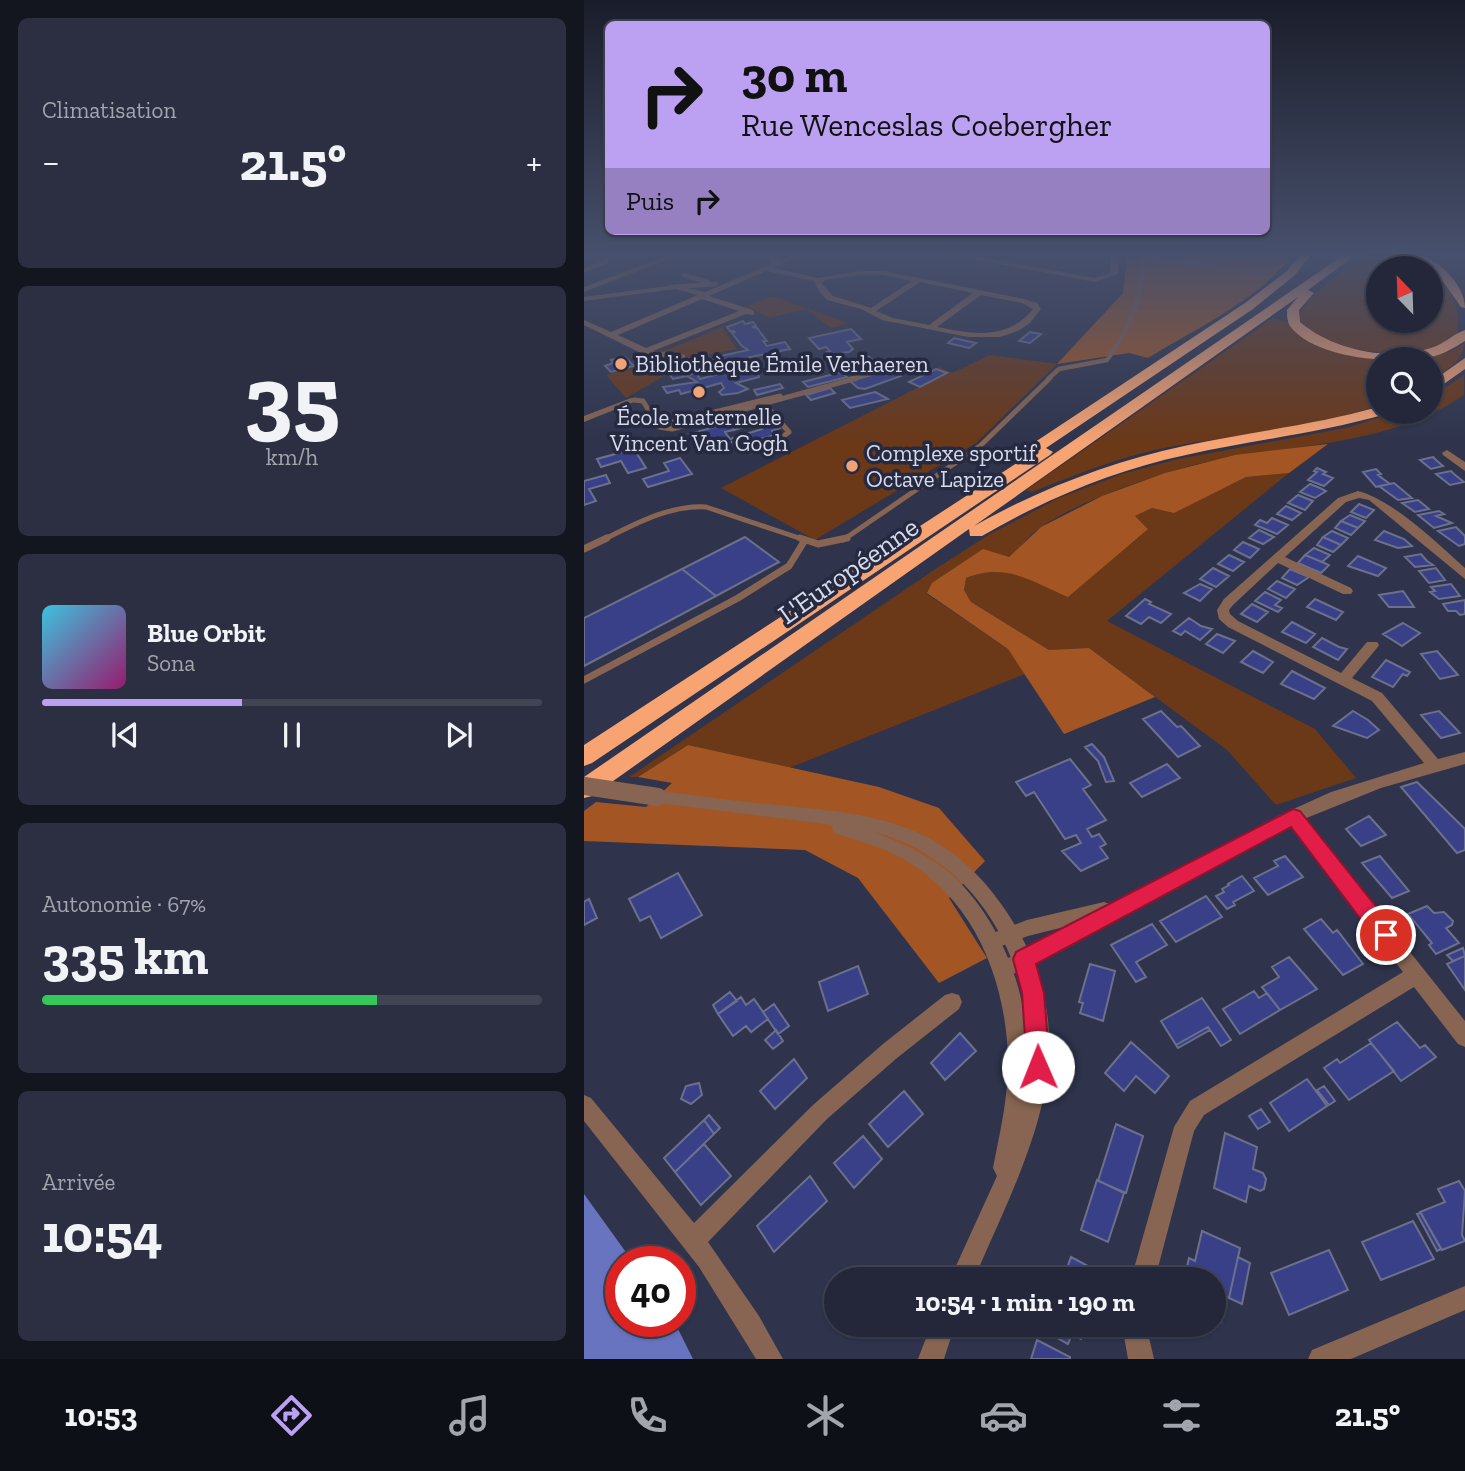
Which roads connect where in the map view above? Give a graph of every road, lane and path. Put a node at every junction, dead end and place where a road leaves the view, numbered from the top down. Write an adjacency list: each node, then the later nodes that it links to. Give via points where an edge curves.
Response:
1 (651, 317): 14 (street)
2 (739, 317): 15 (street)
3 (884, 317): 12 (street)
4 (945, 317): 12 (street)
5 (1029, 317): 12 (street, via 1000,334)
6 (1131, 317): 30 (lane, via 1107,360 1059,369 986,441 854,535 825,544)
7 (1232, 317): 35 (highway, via 1008,466)
8 (1242, 317): 35 (highway, L'Européenne)
9 (1263, 317): 39 (highway, L'Européenne)
10 (1292, 317): 13 (highway, via 1302,331 1341,349 1395,356 1439,351)
11 (584, 322): 14 (street)
12 (930, 328)
13 (1464, 334)
14 (610, 335): 15 (street)
15 (640, 350): 16 (street)
16 (681, 357)
17 (1464, 362): 19 (highway)
18 (880, 371): 20 (lane)
19 (1443, 379)
20 (795, 394): 21 (lane); 23 (lane)
21 (760, 399): 23 (lane); 26 (lane)
22 (634, 400): 25 (street); 26 (lane, via 644,401)
23 (765, 404): 26 (lane, via 678,428); 27 (lane, via 789,432)
24 (1366, 415): 39 (highway, via 1165,455 1067,486 986,526)
25 (584, 419)
26 (658, 426)
27 (750, 452)
28 (1447, 453): 29 (street)
29 (1464, 468)
30 (805, 540): 31 (lane, via 692,506); 41 (lane, via 789,566)
31 (584, 549)
32 (1464, 555): 34 (street)
33 (1277, 558): 34 (street, via 1344,498 1358,494 1373,498); 37 (street); 40 (street, via 1225,604 1224,616)
34 (1448, 558): 36 (street)
35 (874, 566): 42 (highway, L'Européenne)
36 (1464, 575)
37 (1347, 591)
38 (1372, 645): 40 (street)
39 (747, 677): 45 (highway, L'Européenne)
40 (1343, 679): 44 (street, via 1380,699)
41 (584, 680)
42 (584, 757)
43 (1464, 758): 44 (street)
44 (1435, 766): 47 (street, via 1354,790)
45 (584, 788): 46 (street, bridge)
46 (746, 809): 49 (street, via 861,823 915,839 963,872); 50 (street, via 856,832 893,845 947,884)
47 (1293, 817): 48 (street); 53 (street)
48 (1142, 896): 49 (street); 51 (street)
49 (1011, 934): 50 (street); 51 (street)
50 (991, 942): 52 (street)
51 (1024, 959): 52 (street); 57 (street, via 1036,1016 1037,1076 1025,1134)
52 (1004, 970): 57 (street, via 1016,1014 1019,1065 1012,1132)
53 (1416, 975): 55 (street); 60 (street, via 1197,1108 1185,1127)
54 (953, 1002): 58 (street, via 820,1112)
55 (1464, 1037)
56 (584, 1105): 58 (street)
57 (994, 1204): 59 (street)
58 (694, 1240): 64 (street)
59 (967, 1267)
60 (1146, 1267)
61 (1464, 1298): 67 (street)
62 (939, 1337): 65 (street)
63 (1136, 1337): 66 (street)
64 (770, 1359)
65 (931, 1359)
66 (1141, 1359)
67 (1321, 1359)

